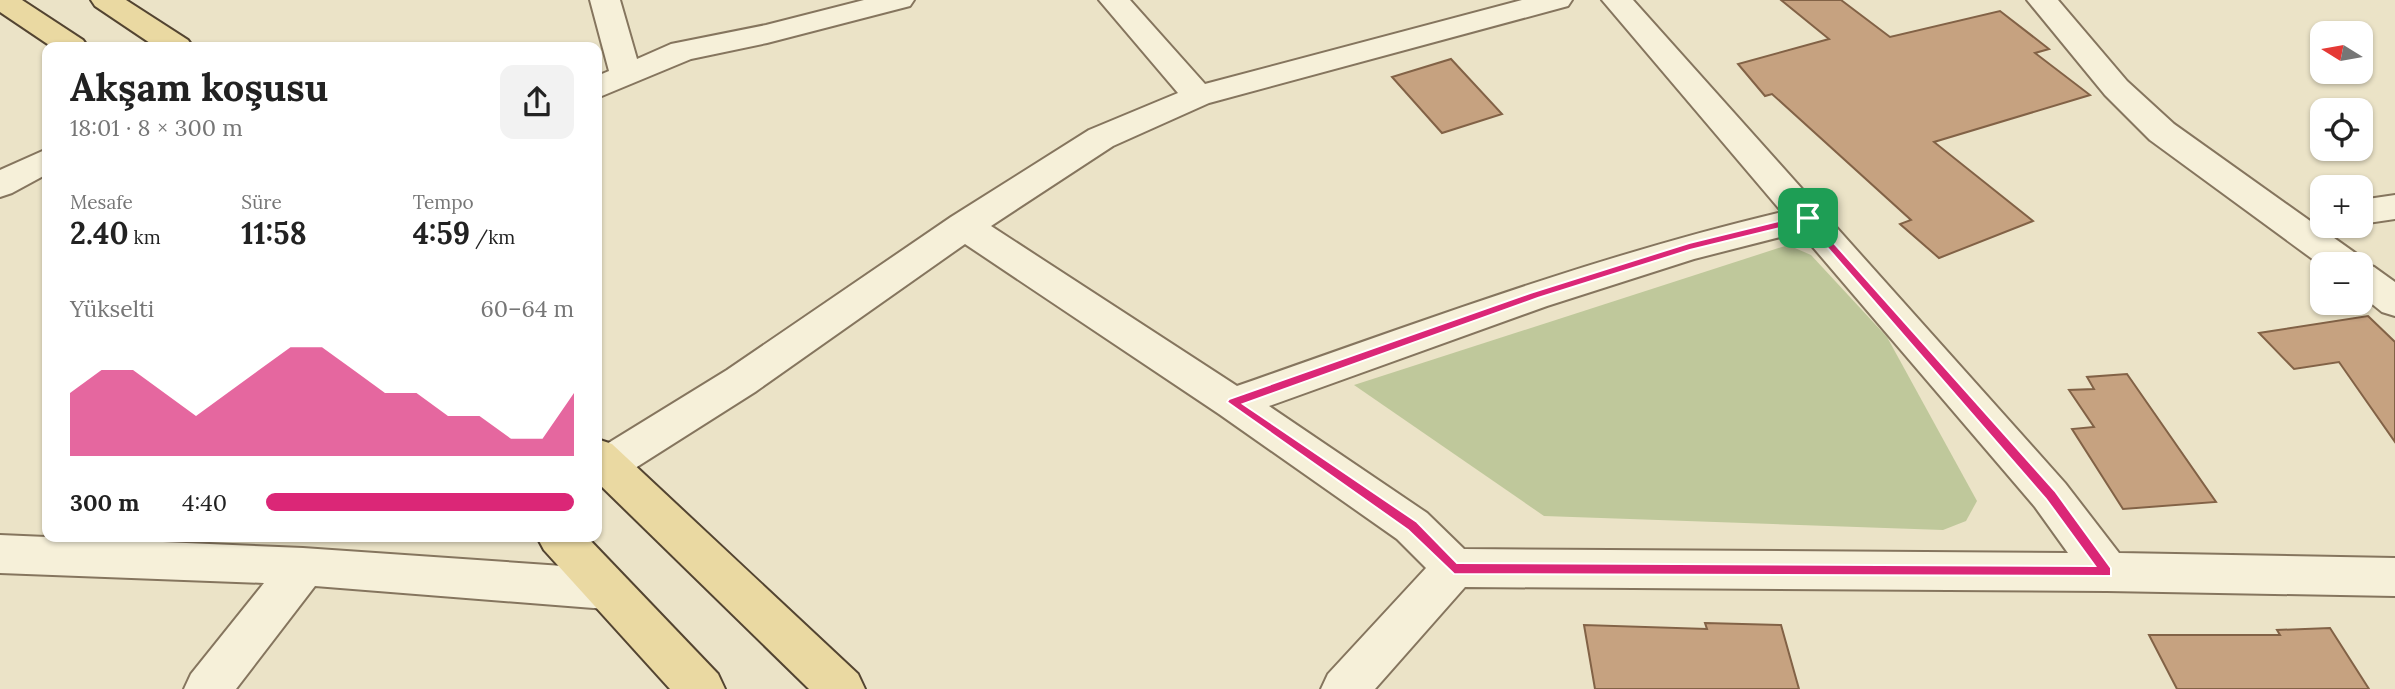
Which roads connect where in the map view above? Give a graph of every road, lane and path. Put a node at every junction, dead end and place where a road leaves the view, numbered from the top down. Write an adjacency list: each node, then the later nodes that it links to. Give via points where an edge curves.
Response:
1 (2, 0): 10 (main road)
2 (106, 0): 11 (main road)
3 (606, 0): 12 (street)
4 (900, 0): 12 (street, via 682,51)
5 (1114, 0): 14 (street)
6 (1557, 0): 9 (street)
7 (1618, 0): 19 (street)
8 (2042, 0): 21 (street, via 2089,58 2162,132)
9 (1511, 5): 14 (street)
10 (65, 42)
11 (169, 42)
12 (626, 75): 13 (street)
13 (602, 86)
14 (1198, 96): 22 (street, via 1101,138)
15 (42, 163): 16 (street)
16 (0, 185)
17 (2395, 207): 18 (street)
18 (2373, 210)
19 (1808, 218): 26 (street, via 1689,247 1534,296); 33 (street, via 2050,495)
20 (2310, 220): 21 (street)
21 (2286, 223): 23 (street)
22 (964, 226): 26 (street); 27 (street, via 741,381)
23 (2328, 252)
24 (2373, 285): 25 (street)
25 (2395, 302)
26 (1233, 402): 32 (street, via 1412,526)
27 (602, 460)
28 (602, 462): 38 (main road)
29 (564, 542): 35 (main road)
30 (0, 554): 31 (street)
31 (304, 567): 35 (street); 36 (street)
32 (1454, 568): 33 (street); 39 (street)
33 (2107, 572): 34 (street)
34 (2395, 577)
35 (606, 589): 37 (main road)
36 (208, 689)
37 (701, 689)
38 (841, 689)
39 (1345, 689)

